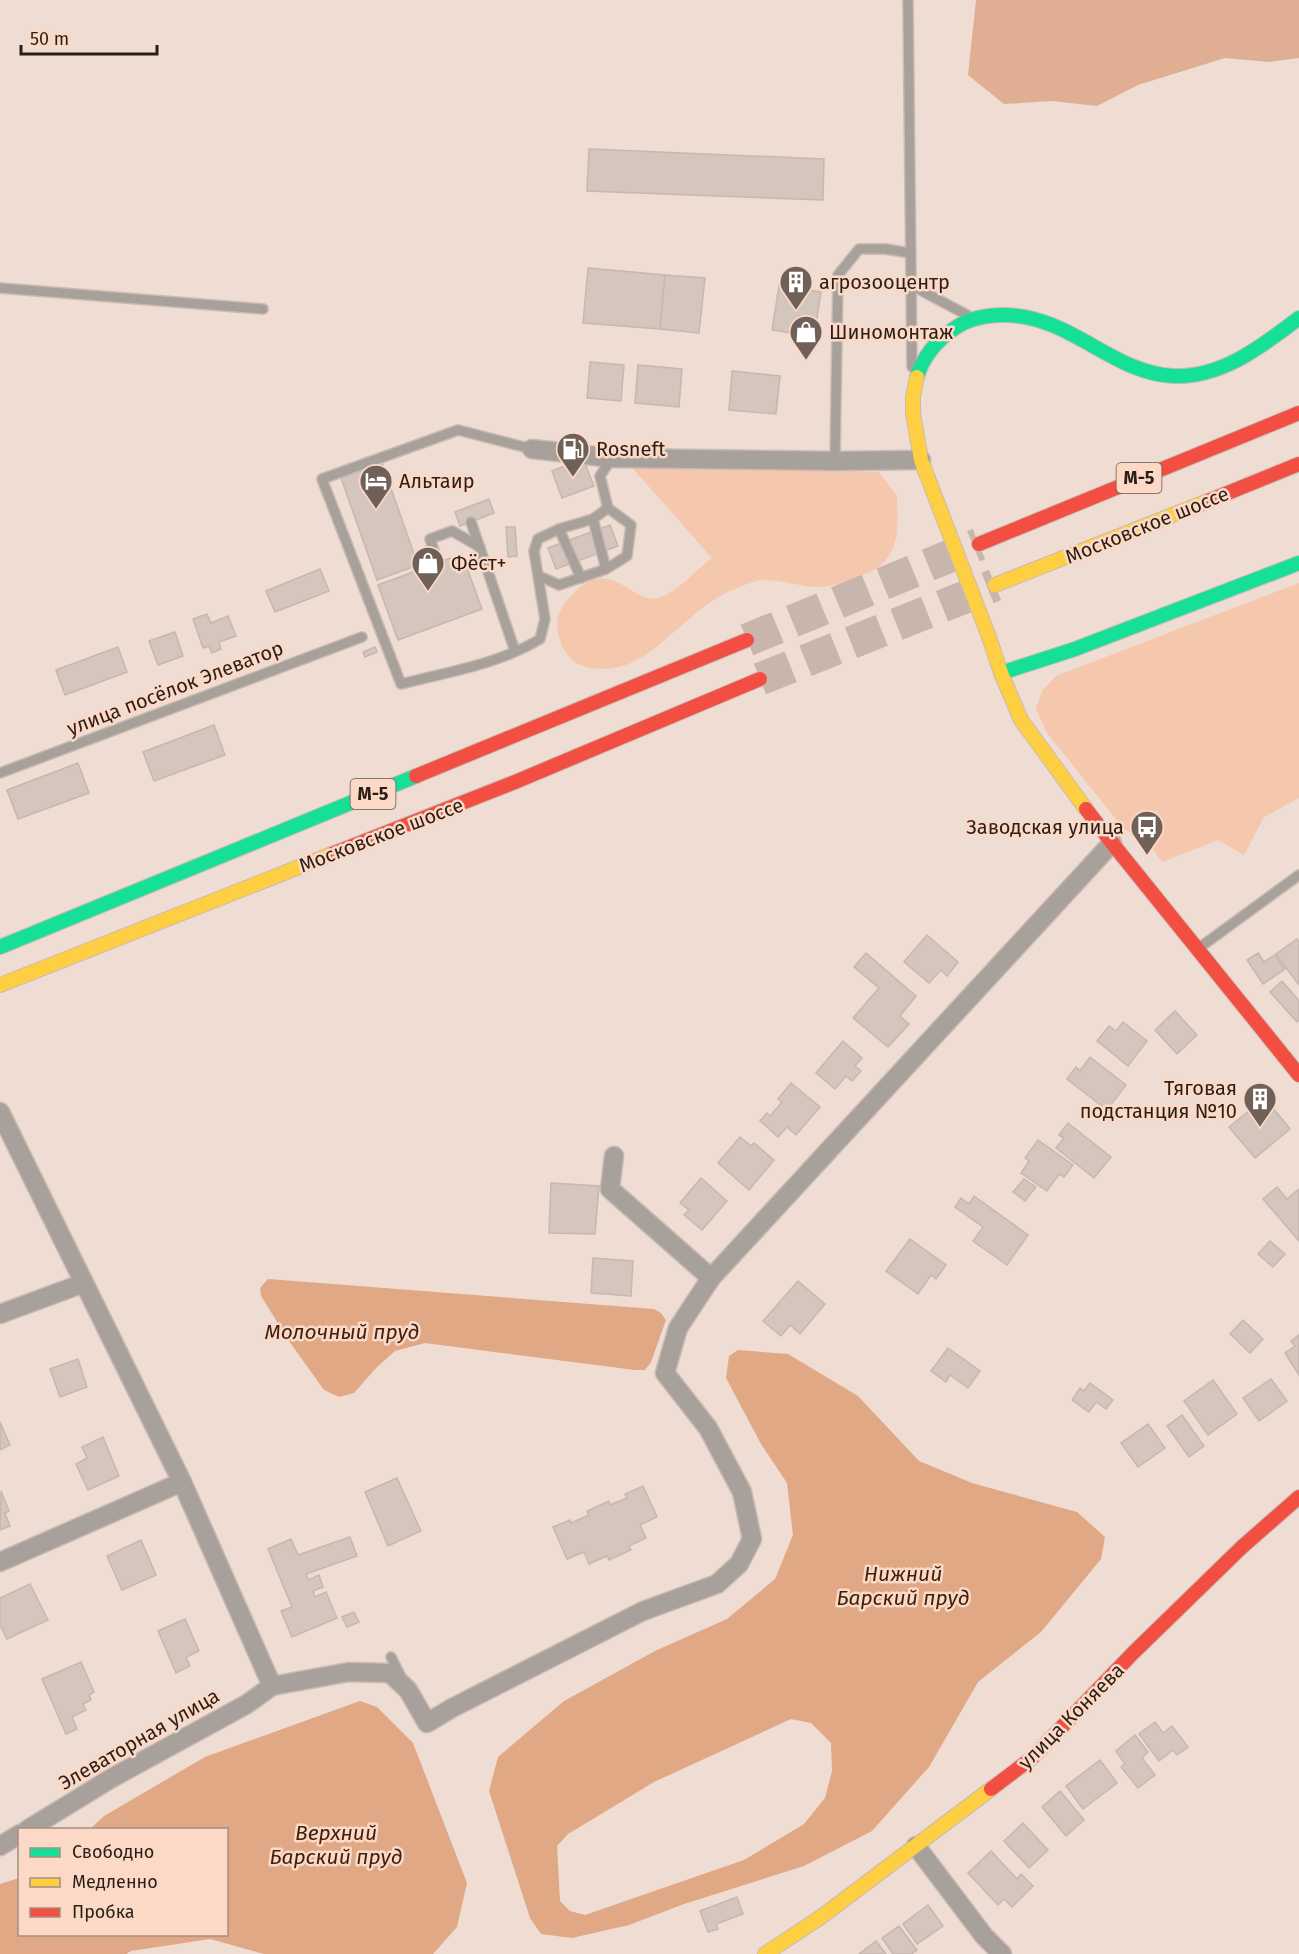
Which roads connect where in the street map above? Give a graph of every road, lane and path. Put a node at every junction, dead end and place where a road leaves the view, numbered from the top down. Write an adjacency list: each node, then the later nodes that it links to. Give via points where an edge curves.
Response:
1 (908, 0): 2 (lane)
2 (910, 253): 3 (lane); 13 (lane, via 859,249 838,275)
3 (911, 285): 6 (lane); 8 (lane)
4 (0, 288): 5 (lane)
5 (263, 309)
6 (973, 318): 7 (main road, via 1018,315 1048,322 1133,368 1154,375 1176,376 1220,369 1246,357); 8 (main road, via 952,328 934,345)
7 (1299, 318)
8 (912, 387): 12 (main road, via 914,435)
9 (1299, 413): 19 (main road, М-5)
10 (532, 449): 11 (street); 29 (lane, via 458,430 322,479 402,684)
11 (612, 458): 13 (street); 15 (lane, via 600,476)
12 (921, 460): 13 (street); 30 (main road)
13 (834, 461)
14 (1299, 464): 26 (main road, Московское шоссе / М-5)
15 (608, 508): 16 (lane); 23 (lane, via 631,525 627,556)
16 (593, 519): 18 (lane); 23 (lane)
17 (471, 522): 20 (lane)
18 (559, 529): 24 (lane, via 538,539 534,551); 25 (lane)
19 (979, 544)
20 (480, 547): 21 (lane, via 452,531 430,539); 29 (lane)
21 (438, 563)
22 (1299, 563): 30 (main road, via 1075,649)
23 (606, 569): 25 (lane)
24 (539, 576): 25 (lane, via 559,585); 29 (lane, via 545,619 540,639)
25 (581, 578)
26 (995, 585)
27 (362, 637): 32 (lane, улица посёлок Элеватор)
28 (747, 640): 35 (main road, Московское шоссе / М-5)
29 (515, 651)
30 (1000, 672): 33 (main road, via 1021,720)
31 (760, 679): 37 (main road, Московское шоссе / М-5, via 515,782)
32 (0, 773)
33 (1112, 843): 36 (main road); 41 (street)
34 (1299, 875): 36 (lane)
35 (0, 947)
36 (1197, 949): 38 (main road)
37 (0, 985)
38 (1299, 1075)
39 (0, 1112): 42 (street)
40 (614, 1156): 41 (street, via 610,1189)
41 (711, 1278): 44 (street)
42 (84, 1283): 43 (street); 46 (street)
43 (0, 1314)
44 (678, 1328): 45 (lane); 51 (street, via 665,1373 708,1428 742,1491 752,1539 739,1564 717,1584 643,1611 427,1722)
45 (654, 1376)
46 (182, 1482): 48 (street); 50 (street)
47 (1299, 1497): 55 (main road, улица Коняева, via 1133,1653 1032,1758)
48 (0, 1562)
49 (391, 1657): 51 (lane)
50 (272, 1686): 51 (street, via 349,1672 390,1673); 52 (street, Элеваторная улица)
51 (408, 1690)
52 (30, 1828)
53 (18, 1835): 54 (street)
54 (0, 1846)
55 (916, 1846): 56 (main road, улица Коняева); 57 (street)
56 (765, 1954)
57 (1002, 1954)

